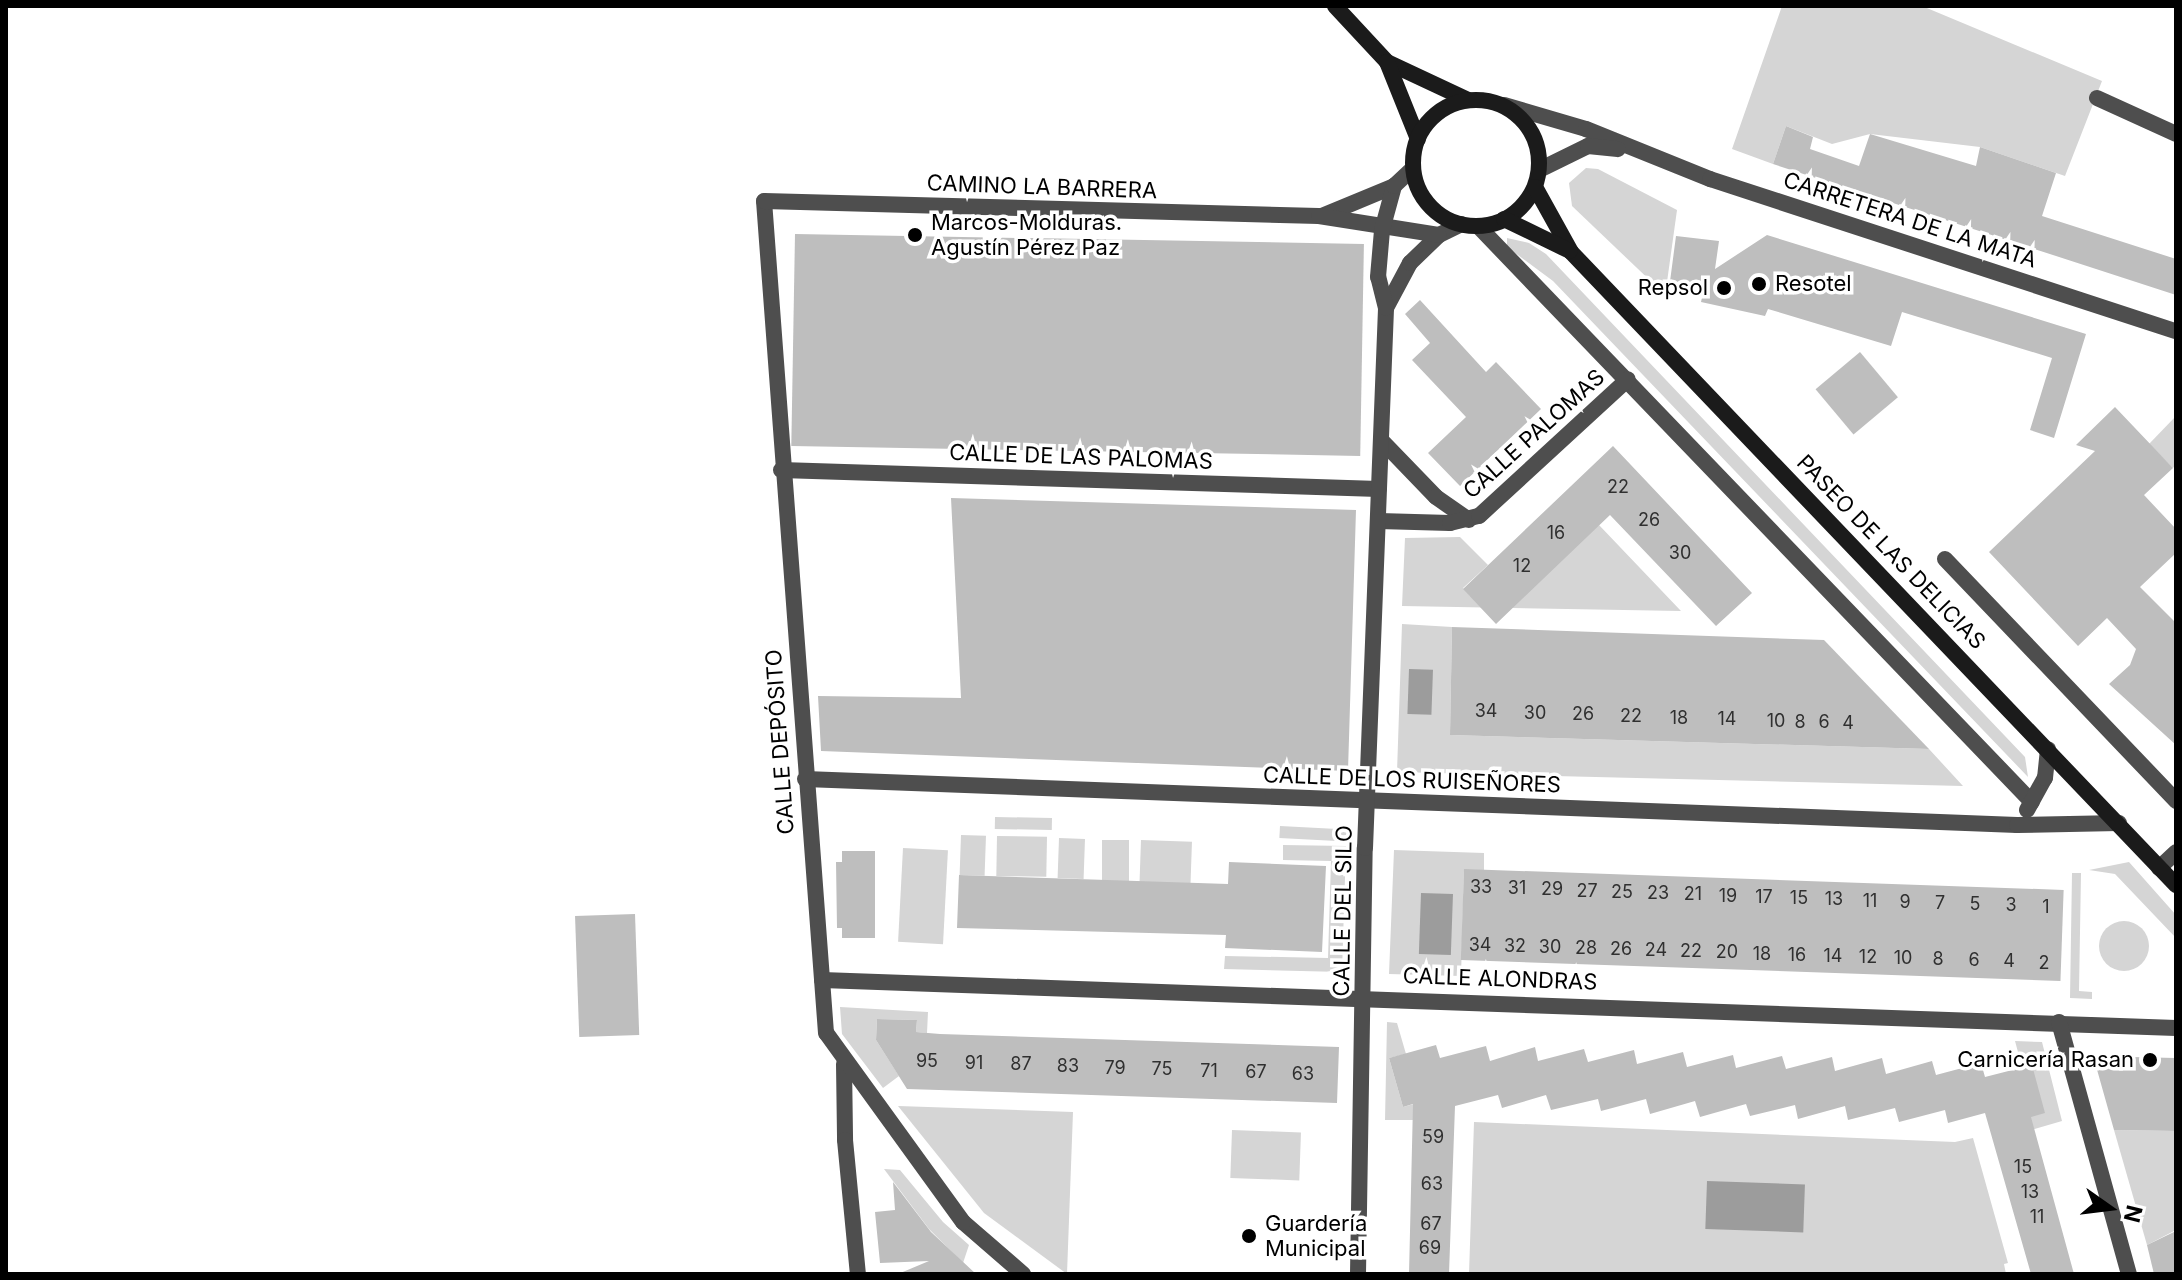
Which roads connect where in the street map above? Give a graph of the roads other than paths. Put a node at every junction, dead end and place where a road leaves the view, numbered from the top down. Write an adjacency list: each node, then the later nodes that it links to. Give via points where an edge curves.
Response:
1 (1335, 6): 2 (main road)
2 (1387, 62): 4 (main road); 7 (main road)
3 (2097, 98): 6 (street)
4 (1468, 100): 5 (main road); 7 (main road, via 1447,107)
5 (1504, 105): 8 (street, CARRETERA DE LA MATA, via 1586,129); 10 (main road, via 1532,132)
6 (2176, 134)
7 (1418, 139): 9 (main road)
8 (1631, 151): 10 (street, CARRETERA DE LA MATA, via 1588,146); 20 (street, CARRETERA DE LA MATA)
9 (1413, 168): 11 (street); 15 (main road, via 1429,204)
10 (1537, 178): 14 (main road, via 1522,206); 18 (main road, PASEO DE LAS DELICIAS)
11 (1394, 186): 13 (street, CAMINO LA BARRERA); 16 (street, CALLE DEL SILO)
12 (764, 201): 13 (street, CAMINO LA BARRERA); 23 (street, CALLE DEPÓSITO)
13 (1319, 216): 16 (street, CAMINO LA BARRERA)
14 (1504, 219): 15 (main road); 18 (main road, PASEO DE LAS DELICIAS)
15 (1470, 225): 17 (street, CALLE DEL SILO); 21 (street)
16 (1382, 230): 17 (street, CAMINO LA BARRERA); 19 (street, CALLE DEL SILO, via 1378,277)
17 (1439, 235): 19 (street, CALLE DEL SILO, via 1410,263)
18 (1571, 252): 28 (main road, PASEO DE LAS DELICIAS)
19 (1386, 308): 22 (street, CALLE DEL SILO)
20 (2176, 331)
21 (1628, 379): 25 (street, CALLE PALOMAS, via 1490,507); 32 (street)
22 (1381, 440): 24 (street, CALLE DEL SILO); 25 (street, CALLE PALOMAS, via 1436,497)
23 (781, 470): 24 (street, CALLE DE LAS PALOMAS); 29 (street, CALLE DEPÓSITO)
24 (1379, 489): 26 (street, CALLE DEL SILO)
25 (1469, 520): 26 (street, CALLE PALOMAS)
26 (1379, 521): 30 (street, CALLE DEL SILO)
27 (1945, 559): 31 (street, PASEO DE LAS DELICIAS)
28 (2048, 749): 32 (street, via 2045,778); 33 (main road, PASEO DE LAS DELICIAS)
29 (805, 779): 30 (street, CALLE DE LOS RUISEÑORES); 38 (street, CALLE DEPÓSITO)
30 (1368, 799): 34 (street, CALLE DE LOS RUISEÑORES); 39 (street, CALLE DEL SILO)
31 (2176, 801)
32 (2032, 802): 34 (street)
33 (2119, 823): 34 (street, CALLE DE LOS RUISEÑORES); 36 (main road, PASEO DE LAS DELICIAS)
34 (2017, 825)
35 (2176, 852): 36 (street)
36 (2159, 868): 37 (main road, PASEO DE LAS DELICIAS)
37 (2176, 885)
38 (822, 980): 39 (street, CALLE ALONDRAS); 42 (street, CALLE DEPÓSITO, via 826,1033)
39 (1362, 996): 40 (street, CALLE ALONDRAS); 45 (street, CALLE DEL SILO)
40 (2059, 1022): 41 (street, CALLE ALONDRAS); 46 (street)
41 (2176, 1028)
42 (844, 1064): 43 (street, CALLE DEPÓSITO, via 845,1140); 44 (street, via 963,1222)
43 (858, 1274)
44 (1023, 1274)
45 (1358, 1274)
46 (2129, 1274)

